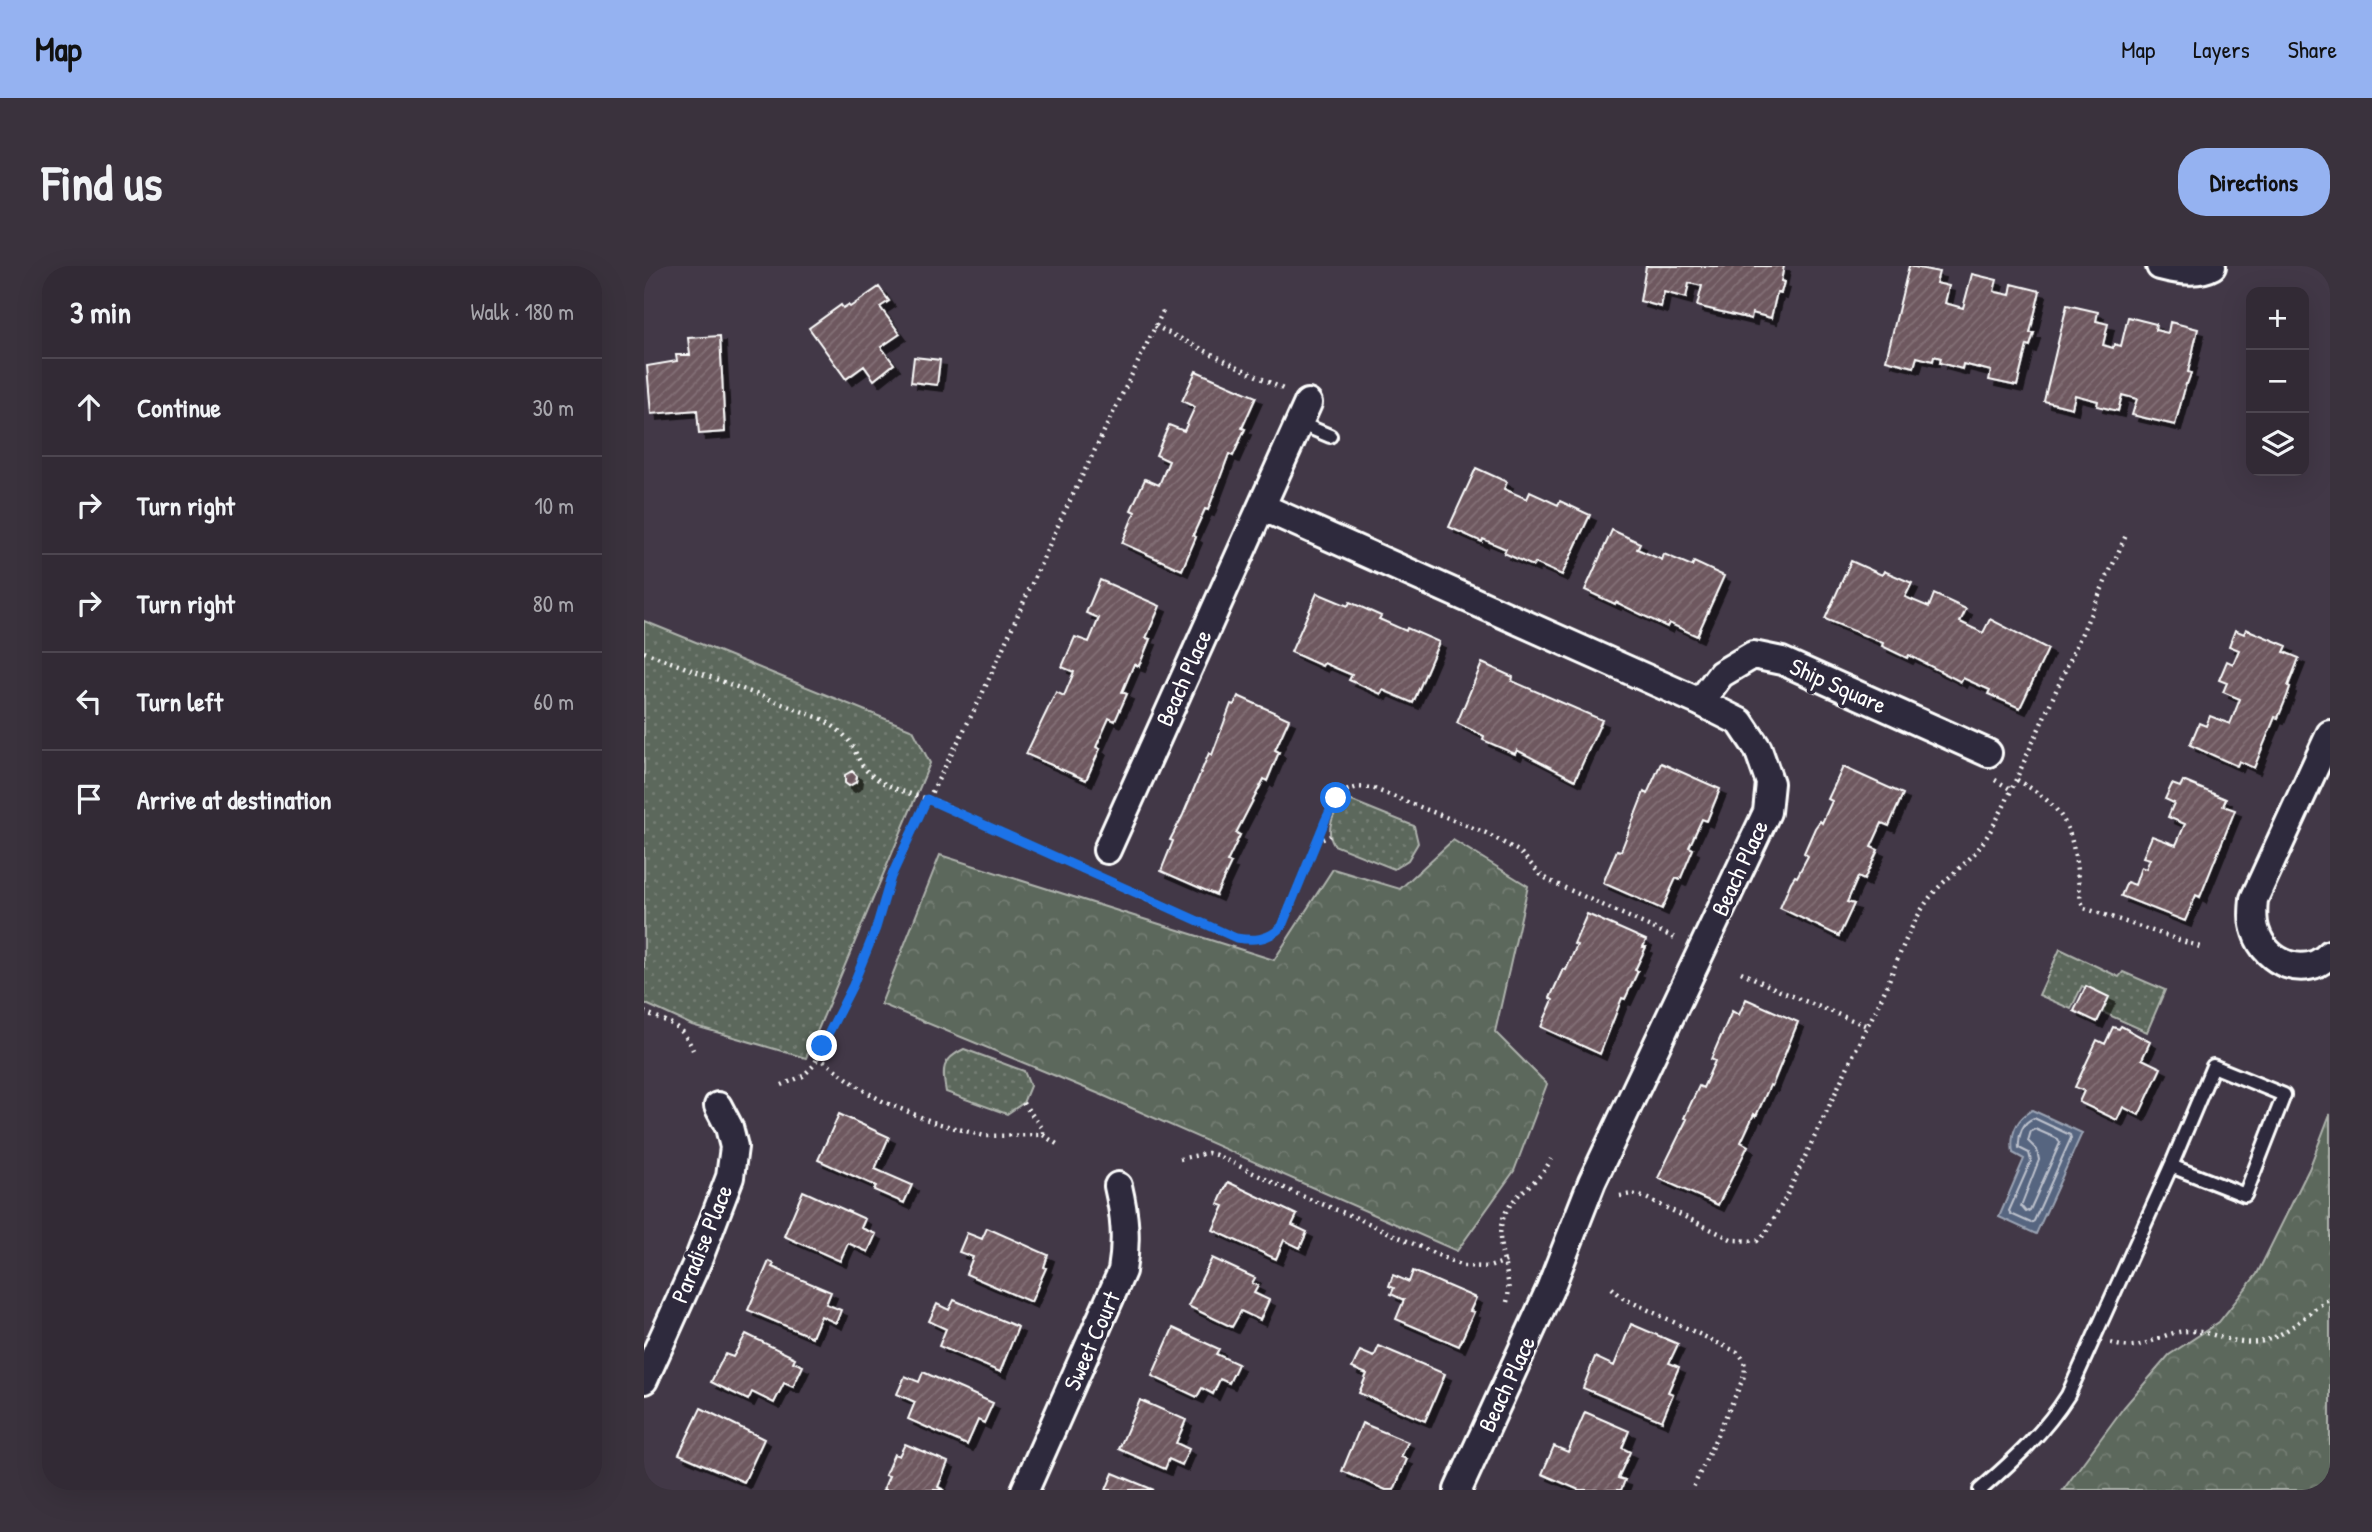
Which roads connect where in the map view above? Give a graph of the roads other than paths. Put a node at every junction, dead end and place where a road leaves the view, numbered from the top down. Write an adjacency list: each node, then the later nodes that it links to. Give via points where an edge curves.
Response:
1 (2160, 266): 2 (street, via 2176,270)
2 (2212, 266)
3 (1299, 406): 4 (lane); 5 (street, Beach Place)
4 (1330, 436)
5 (1262, 506): 6 (street, Beach Place); 10 (street, Beach Place)
6 (1700, 702): 8 (street, Ship Square, via 1721,674 1753,656 1782,661); 17 (street, Beach Place, via 1740,722 1758,749 1770,783 1767,812 1592,1182 1550,1289)
7 (2330, 734): 9 (street)
8 (1987, 753)
9 (2321, 778): 11 (street, via 2254,899 2253,916 2263,947 2286,964 2299,968 2313,965)
10 (1107, 850)
11 (2330, 954)
12 (718, 1106): 15 (street, Paradise Place, via 734,1147 730,1177)
13 (2171, 1166): 13 (lane, via 2213,1066 2284,1095 2245,1195); 18 (lane, via 2068,1395 2018,1457)
14 (1118, 1186): 16 (street, Sweet Court, via 1125,1217 1122,1271)
15 (644, 1380)
16 (1025, 1490)
17 (1458, 1490)
18 (1980, 1490)

